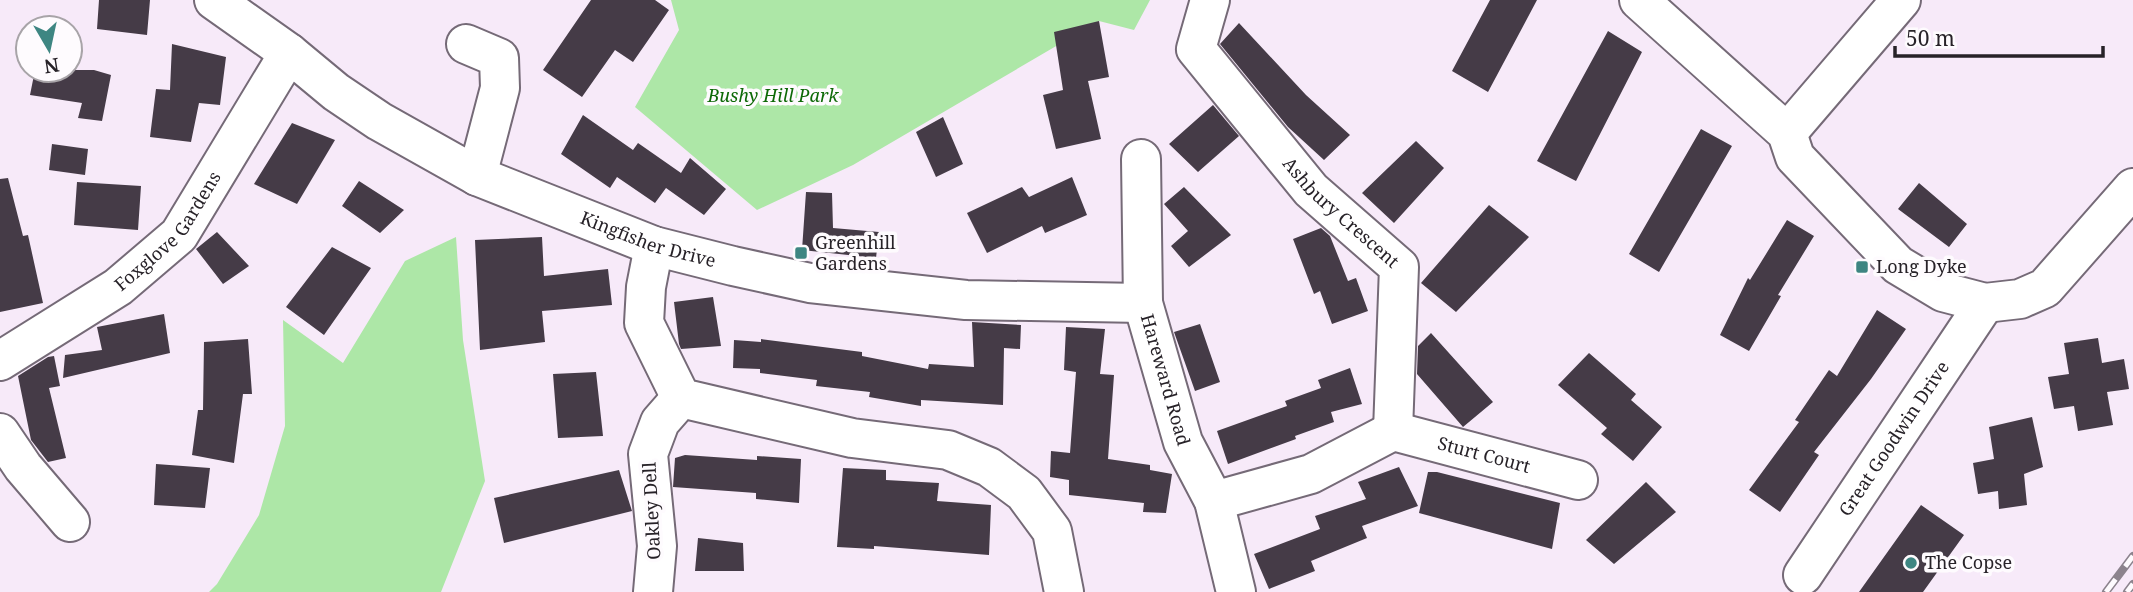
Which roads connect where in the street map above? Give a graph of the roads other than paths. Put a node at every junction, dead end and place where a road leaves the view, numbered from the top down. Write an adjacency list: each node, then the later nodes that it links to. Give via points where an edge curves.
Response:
1 (214, 0): 6 (street, Kingfisher Drive)
2 (1210, 0): 16 (street, Ashbury Crescent, via 1196,49 1311,190 1399,267)
3 (1901, 0): 7 (street)
4 (1658, 6): 7 (street)
5 (466, 44): 9 (street, via 499,58 500,88)
6 (289, 53): 9 (street, Kingfisher Drive, via 379,121); 14 (street, Foxglove Gardens, via 179,235 118,286)
7 (1787, 133): 13 (street, via 1795,157 1898,265 1943,292)
8 (1141, 159): 12 (street, Hareward Road)
9 (477, 176): 11 (street, Kingfisher Drive)
10 (2133, 188): 13 (street, via 2045,288 2020,299)
11 (654, 246): 12 (street, Kingfisher Drive, via 810,283 966,300); 15 (street, via 644,323)
12 (1143, 303): 19 (street, Hareward Road, via 1183,442)
13 (1985, 303): 21 (street, Great Goodwin Drive)
14 (0, 360)
15 (681, 398): 22 (street, Oakley Dell, via 660,422 648,454 657,546); 23 (street, via 852,438 948,450 989,467 1024,493 1052,531)
16 (1393, 431): 18 (street, Sturt Court); 19 (street, via 1311,474)
17 (0, 433): 20 (street)
18 (1577, 480)
19 (1214, 501): 24 (street, Hareward Road)
20 (70, 522)
21 (1803, 575)
22 (653, 592)
23 (1064, 592)
24 (1236, 592)

